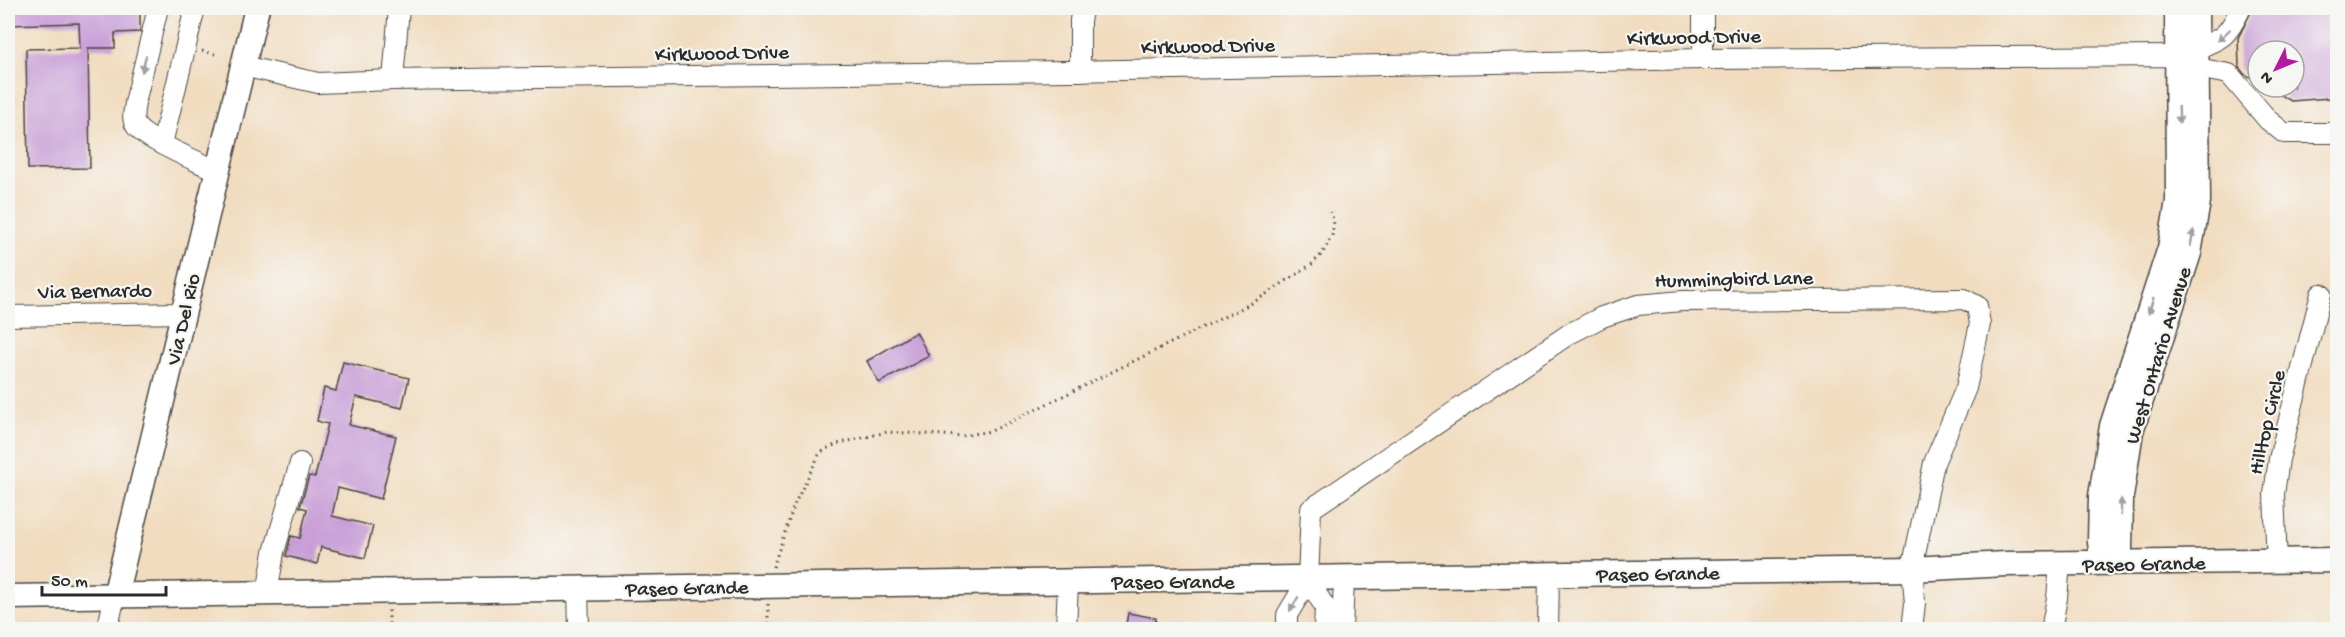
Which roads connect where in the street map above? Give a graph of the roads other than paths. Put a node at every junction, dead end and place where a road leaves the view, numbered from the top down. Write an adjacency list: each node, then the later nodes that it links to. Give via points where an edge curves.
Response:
1 (158, 8): 16 (street, one-way to 16, via 133,117 141,132)
2 (195, 8): 16 (street)
3 (257, 8): 12 (main road, Via Del Rio)
4 (399, 8): 14 (street)
5 (1083, 8): 13 (street)
6 (1702, 8): 11 (street)
7 (2177, 8): 10 (main road, West Ontario Avenue)
8 (2196, 8): 10 (main road, West Ontario Avenue)
9 (2241, 8): 10 (street, one-way to 10, via 2225,36)
10 (2189, 58): 11 (street, Kirkwood Drive); 15 (street, via 2229,74 2284,133); 23 (main road, West Ontario Avenue, via 2179,132 2178,201 2170,248 2110,437 2101,496 2100,549)
11 (1703, 59): 13 (street, Kirkwood Drive)
12 (243, 66): 14 (street, Kirkwood Drive, via 318,83); 17 (main road, Via Del Rio)
13 (1080, 71): 14 (street, Kirkwood Drive)
14 (393, 80)
15 (2337, 133)
16 (162, 144): 17 (street)
17 (217, 171): 19 (main road, Via Del Rio)
18 (2321, 294): 24 (street, Hilltop Circle, via 2278,459 2274,494)
19 (183, 312): 20 (street, Via Bernardo); 33 (main road, Via Del Rio)
20 (8, 316)
21 (300, 463): 32 (street, via 274,552)
22 (2337, 560): 24 (main road, Paseo Grande)
23 (2110, 562): 24 (main road, Paseo Grande); 25 (main road, Paseo Grande)
24 (2277, 562)
25 (2060, 564): 26 (main road, Paseo Grande); 43 (street)
26 (1912, 569): 27 (main road, Paseo Grande); 29 (street, Hummingbird Lane, via 1934,463 1966,388 1980,324 1977,306 1964,299 1682,301 1638,305 1602,318 1569,334 1311,509); 42 (street)
27 (1549, 575): 28 (main road, Paseo Grande); 41 (street)
28 (1344, 579): 29 (main road, Paseo Grande); 40 (street)
29 (1308, 580): 30 (main road, Paseo Grande); 38 (street, one-way to 38, via 1287,615); 39 (street, via 1325,607)
30 (1068, 582): 31 (main road, Paseo Grande); 37 (street)
31 (578, 589): 32 (main road, Paseo Grande); 36 (street)
32 (267, 594): 33 (main road, Paseo Grande)
33 (115, 596): 34 (main road, Paseo Grande); 35 (street, Via Del Rio)
34 (8, 597)
35 (107, 630)
36 (579, 630)
37 (1066, 630)
38 (1287, 630)
39 (1324, 630)
40 (1342, 630)
41 (1548, 630)
42 (1912, 630)
43 (2051, 630)

